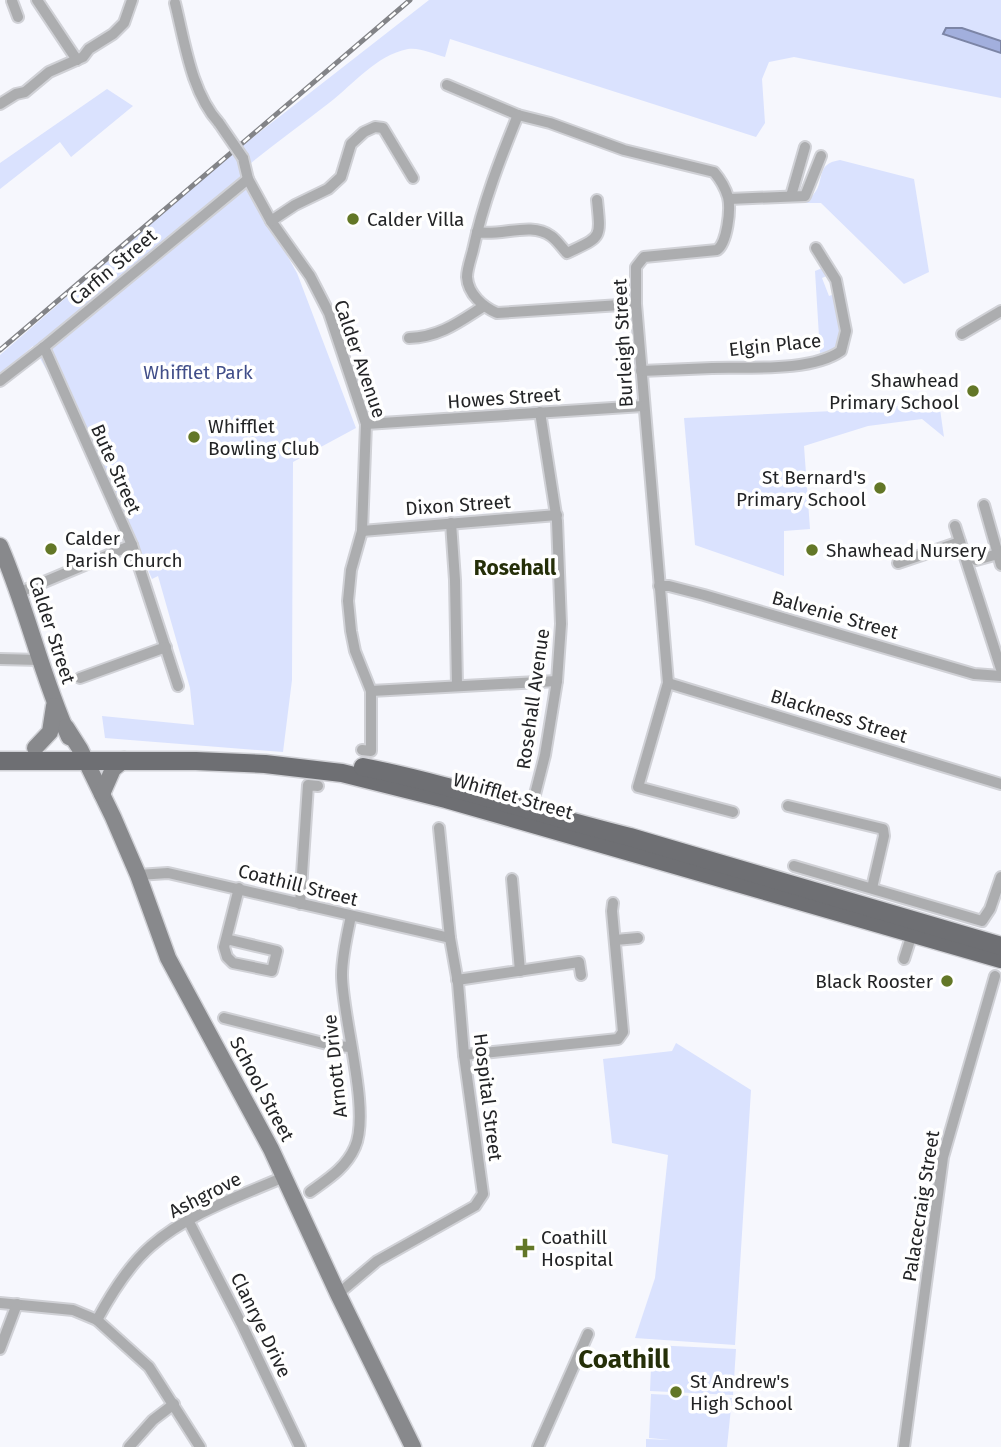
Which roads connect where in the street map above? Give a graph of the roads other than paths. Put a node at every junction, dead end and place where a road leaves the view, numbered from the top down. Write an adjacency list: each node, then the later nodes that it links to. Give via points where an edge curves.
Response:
1 (12, 0): 5 (street); 6 (street)
2 (37, 0): 7 (street)
3 (132, 0): 7 (street, via 124,23)
4 (175, 3): 14 (street, Calder Avenue, bridge, via 206,109 243,158)
5 (0, 6)
6 (18, 17)
7 (77, 60): 9 (street)
8 (447, 85): 10 (street)
9 (0, 104)
10 (518, 115): 16 (street, via 624,150 714,172); 19 (street)
11 (805, 147): 15 (street)
12 (821, 156): 15 (street, via 805,196)
13 (413, 178): 18 (street, via 383,128 375,127 351,144 341,177 328,189)
14 (248, 179): 18 (street, Calder Avenue); 26 (street, Carfin Street)
15 (791, 196): 16 (street)
16 (729, 199): 21 (street, Burleigh Street, via 723,246 644,257 636,267)
17 (597, 200): 19 (street, via 600,230 596,239 567,253 552,236 539,230)
18 (271, 221): 31 (street, Calder Avenue, via 330,313)
19 (477, 232): 22 (street, via 467,277)
20 (816, 248): 27 (street, Elgin Place, via 836,280 846,331 841,351 816,362 786,365)
21 (636, 304): 22 (street, via 498,313); 27 (street, Burleigh Street)
22 (484, 306): 25 (street, via 429,337)
23 (1001, 311): 24 (street)
24 (962, 334)
25 (409, 338)
26 (44, 347): 28 (street, Carfin Street); 38 (street, Bute Street)
27 (641, 371): 29 (street, Burleigh Street)
28 (0, 381)
29 (643, 406): 30 (street, Howes Street); 43 (street, Burleigh Street)
30 (540, 412): 31 (street, Howes Street); 33 (street, Rosehall Avenue)
31 (366, 424): 36 (street, Calder Avenue)
32 (984, 505): 40 (street)
33 (557, 515): 34 (street, Dixon Street); 52 (street, Rosehall Avenue, via 561,624)
34 (451, 523): 36 (street, Dixon Street); 55 (street)
35 (955, 526): 37 (street)
36 (362, 531): 56 (street, Calder Avenue, via 348,601 355,652)
37 (960, 542): 42 (street); 45 (street)
38 (132, 545): 44 (street); 46 (street, Bute Street)
39 (0, 546): 44 (street, Calder Street)
40 (999, 559): 41 (street)
41 (976, 560)
42 (898, 563)
43 (659, 586): 50 (street, Balvenie Street, via 974,674); 53 (street, Burleigh Street)
44 (18, 593): 48 (street, Calder Street)
45 (996, 639): 49 (street)
46 (166, 647): 51 (street); 54 (street, Bute Street)
47 (0, 659): 48 (street)
48 (40, 660): 57 (street, Calder Street)
49 (1001, 668)
50 (1001, 676)
51 (80, 678)
52 (557, 681): 55 (street); 69 (street, Rosehall Avenue)
53 (668, 683): 64 (street, Blackness Street); 68 (street, Burleigh Street, via 638,788)
54 (178, 686)
55 (457, 686): 56 (street)
56 (371, 691): 60 (street, Calder Avenue, via 371,751)
57 (54, 703): 58 (street, via 48,735); 61 (street, Calder Street)
58 (35, 748): 59 (main road, Whifflet Street); 61 (main road, Whifflet Street)
59 (0, 749)
60 (362, 750)
61 (83, 754): 62 (main road, Whifflet Street); 63 (main road, Whifflet Street); 66 (street, School Street); 69 (main road, Whifflet Street, via 197,751 311,758 419,778)
62 (124, 760): 66 (street, via 113,769); 69 (main road, Whifflet Street, via 265,764 342,773)
63 (0, 761)
64 (1001, 784)
65 (318, 786): 78 (street, via 308,785)
66 (102, 794): 72 (street, School Street)
67 (788, 806): 76 (street, via 883,829)
68 (733, 812)
69 (529, 817): 80 (main road, Whifflet Street); 85 (main road, Whifflet Street, via 630,836)
70 (439, 828): 81 (street, Hospital Street)
71 (794, 866): 76 (street)
72 (138, 875): 75 (street, Coathill Street, via 168,873); 94 (street, School Street, via 168,958)
73 (1001, 877): 76 (street, via 982,921)
74 (512, 879): 88 (street)
75 (239, 888): 78 (street, Coathill Street); 83 (street)
76 (872, 888)
77 (613, 903): 84 (street)
78 (300, 904): 79 (street, Coathill Street)
79 (351, 916): 81 (street, Coathill Street); 92 (street, Arnott Drive, via 342,974)
80 (912, 934): 86 (street); 87 (main road, Whifflet Street)
81 (450, 938): 90 (street, Hospital Street)
82 (638, 938): 84 (street)
83 (226, 939): 83 (street, via 225,953 233,963 272,971 276,951)
84 (615, 940): 93 (street, via 623,1032 618,1039)
85 (1001, 946)
86 (904, 960)
87 (998, 967): 109 (street, Palacecraig Street, via 943,1157)
88 (520, 971): 89 (street, via 579,962); 90 (street)
89 (581, 975)
90 (457, 980): 93 (street, Hospital Street)
91 (224, 1018): 92 (street)
92 (351, 1047): 95 (street, Arnott Drive, via 357,1143 342,1168)
93 (464, 1055): 97 (street, Hospital Street, via 482,1194 475,1206 377,1261)
94 (284, 1177): 96 (street, Ashgrove); 97 (street, School Street)
95 (310, 1192)
96 (188, 1220): 100 (street, Ashgrove, via 149,1247 115,1288); 106 (street, Clanrye Drive)
97 (338, 1294): 107 (street, School Street)
98 (0, 1303): 99 (street)
99 (17, 1304): 100 (street, via 73,1310); 102 (street)
100 (97, 1320): 103 (street, via 149,1367)
101 (588, 1334): 108 (street)
102 (0, 1349)
103 (173, 1404): 104 (street); 105 (street)
104 (129, 1447)
105 (200, 1447)
106 (300, 1447)
107 (413, 1447)
108 (538, 1447)
109 (904, 1447)

